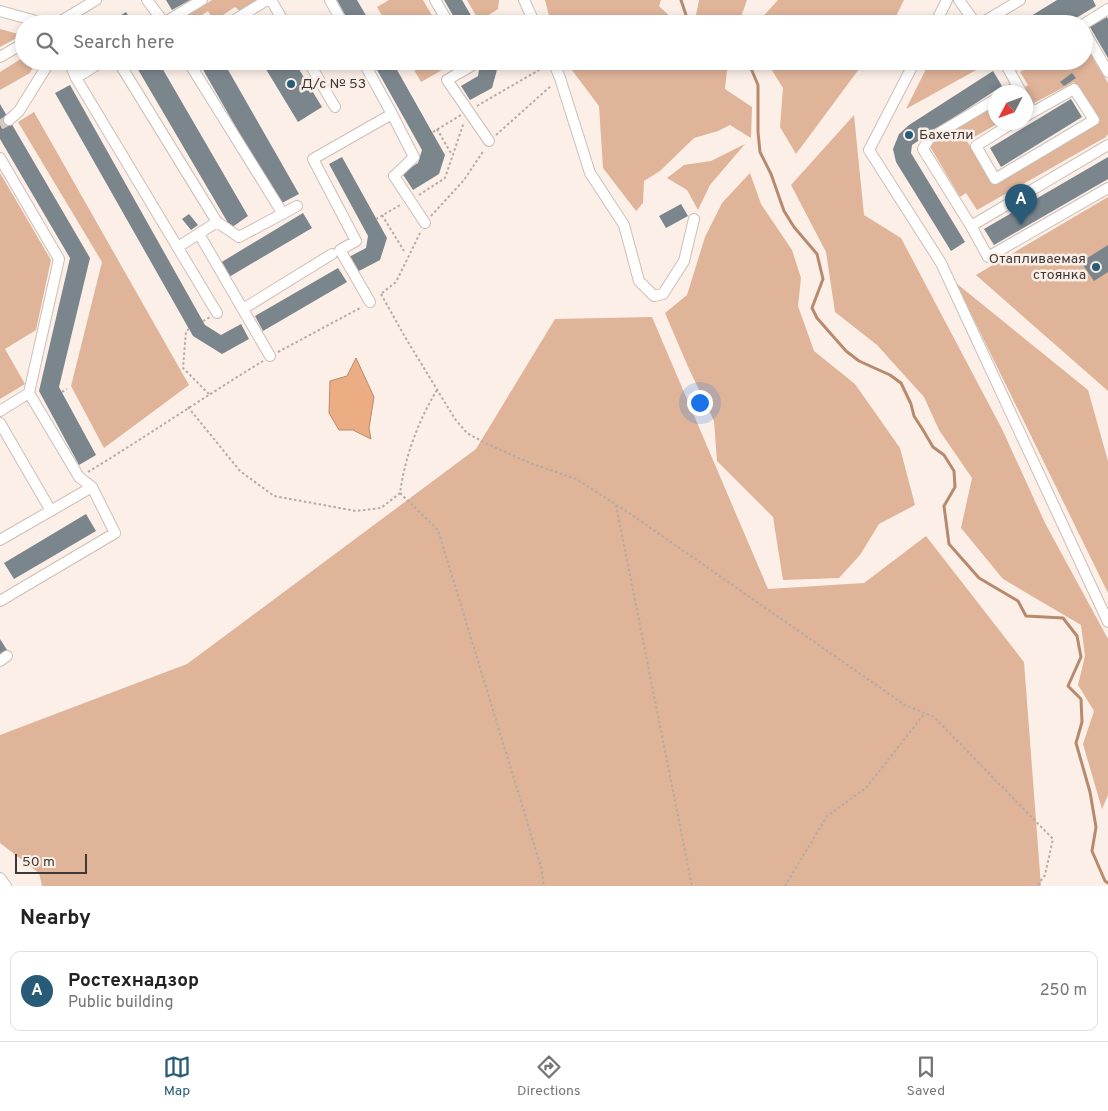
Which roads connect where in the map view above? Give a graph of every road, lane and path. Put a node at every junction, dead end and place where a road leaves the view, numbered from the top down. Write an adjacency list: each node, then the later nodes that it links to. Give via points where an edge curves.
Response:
1 (96, 0): 14 (street)
2 (147, 0): 15 (street)
3 (202, 0): 16 (street)
4 (269, 0): 17 (street); 18 (street)
5 (330, 0): 19 (street)
6 (436, 0): 20 (street)
7 (524, 0): 21 (street)
8 (947, 0): 22 (street)
9 (960, 0): 23 (street)
10 (1020, 0): 24 (street)
11 (1108, 9): 25 (street)
12 (0, 11): 13 (street)
13 (15, 15)
14 (71, 15)
15 (158, 15)
16 (177, 15)
17 (243, 15)
18 (280, 15)
19 (338, 15)
20 (444, 15)
21 (531, 15)
22 (940, 15)
23 (970, 15)
24 (995, 15)
25 (1093, 18)
26 (1093, 46): 40 (street)
27 (15, 48): 28 (street)
28 (0, 57)
29 (44, 70): 49 (street, via 19,111)
30 (73, 70): 41 (street)
31 (89, 70): 41 (street)
32 (124, 70): 64 (street)
33 (194, 70): 60 (street)
34 (313, 70): 45 (street)
35 (368, 70): 48 (street)
36 (465, 70): 46 (street, via 447,80)
37 (556, 70): 42 (street)
38 (910, 70): 94 (street, via 869,150 941,263)
39 (1009, 70): 43 (street)
40 (1108, 72)
41 (76, 78): 68 (street)
42 (560, 78): 53 (path); 63 (street, via 590,173 624,225 639,281 654,296 663,294 684,261)
43 (1017, 85)
44 (988, 104): 66 (street, via 929,139 923,149)
45 (335, 107)
46 (468, 111): 50 (path); 53 (street)
47 (1033, 112): 51 (street, via 1074,89 1094,120 995,179 976,146)
48 (392, 114): 58 (street, via 414,157 394,176); 72 (street, via 313,159 356,241 340,250)
49 (9, 120)
50 (438, 129): 52 (path); 55 (path)
51 (1001, 130)
52 (433, 132)
53 (489, 141): 65 (path, via 464,180)
54 (1108, 145): 66 (street)
55 (453, 156)
56 (0, 158): 80 (street, via 59,259)
57 (1108, 188): 66 (street, via 988,257)
58 (410, 200): 61 (path); 65 (street)
59 (296, 206): 60 (street)
60 (283, 214): 64 (street, via 239,238)
61 (382, 215): 62 (path); 69 (path)
62 (376, 219)
63 (694, 219)
64 (217, 222): 67 (street)
65 (425, 223): 71 (path, via 396,282)
66 (971, 226)
67 (199, 234): 68 (street); 73 (street)
68 (178, 247): 74 (street)
69 (404, 252)
70 (332, 254): 73 (street)
71 (381, 294): 72 (path); 77 (path)
72 (370, 302): 76 (path)
73 (242, 309): 76 (street)
74 (217, 312)
75 (189, 329): 81 (path, via 186,331 183,368)
76 (270, 356): 81 (path)
77 (438, 389): 89 (path, via 403,470); 90 (path, via 467,433 530,463 576,479)
78 (68, 390): 79 (path)
79 (62, 392)
80 (29, 393): 83 (street); 87 (street)
81 (209, 394): 82 (path)
82 (188, 408): 87 (path); 89 (path, via 240,471 274,496 356,511 381,508)
83 (0, 410)
84 (0, 423): 85 (street)
85 (10, 440): 86 (street); 91 (street)
86 (0, 446)
87 (79, 477): 88 (street)
88 (92, 486): 91 (street); 93 (street, via 115,533)
89 (400, 493): 98 (path, via 438,530 541,867)
90 (616, 505): 95 (path, via 905,705); 99 (path)
91 (50, 511): 92 (street)
92 (0, 540)
93 (0, 601)
94 (1108, 622)
95 (926, 713): 100 (path, via 866,788 827,816); 101 (path, via 934,717 1053,838 1045,875)
96 (0, 878): 97 (street)
97 (6, 886)
98 (544, 886)
99 (692, 886)
100 (785, 886)
101 (1037, 886)

